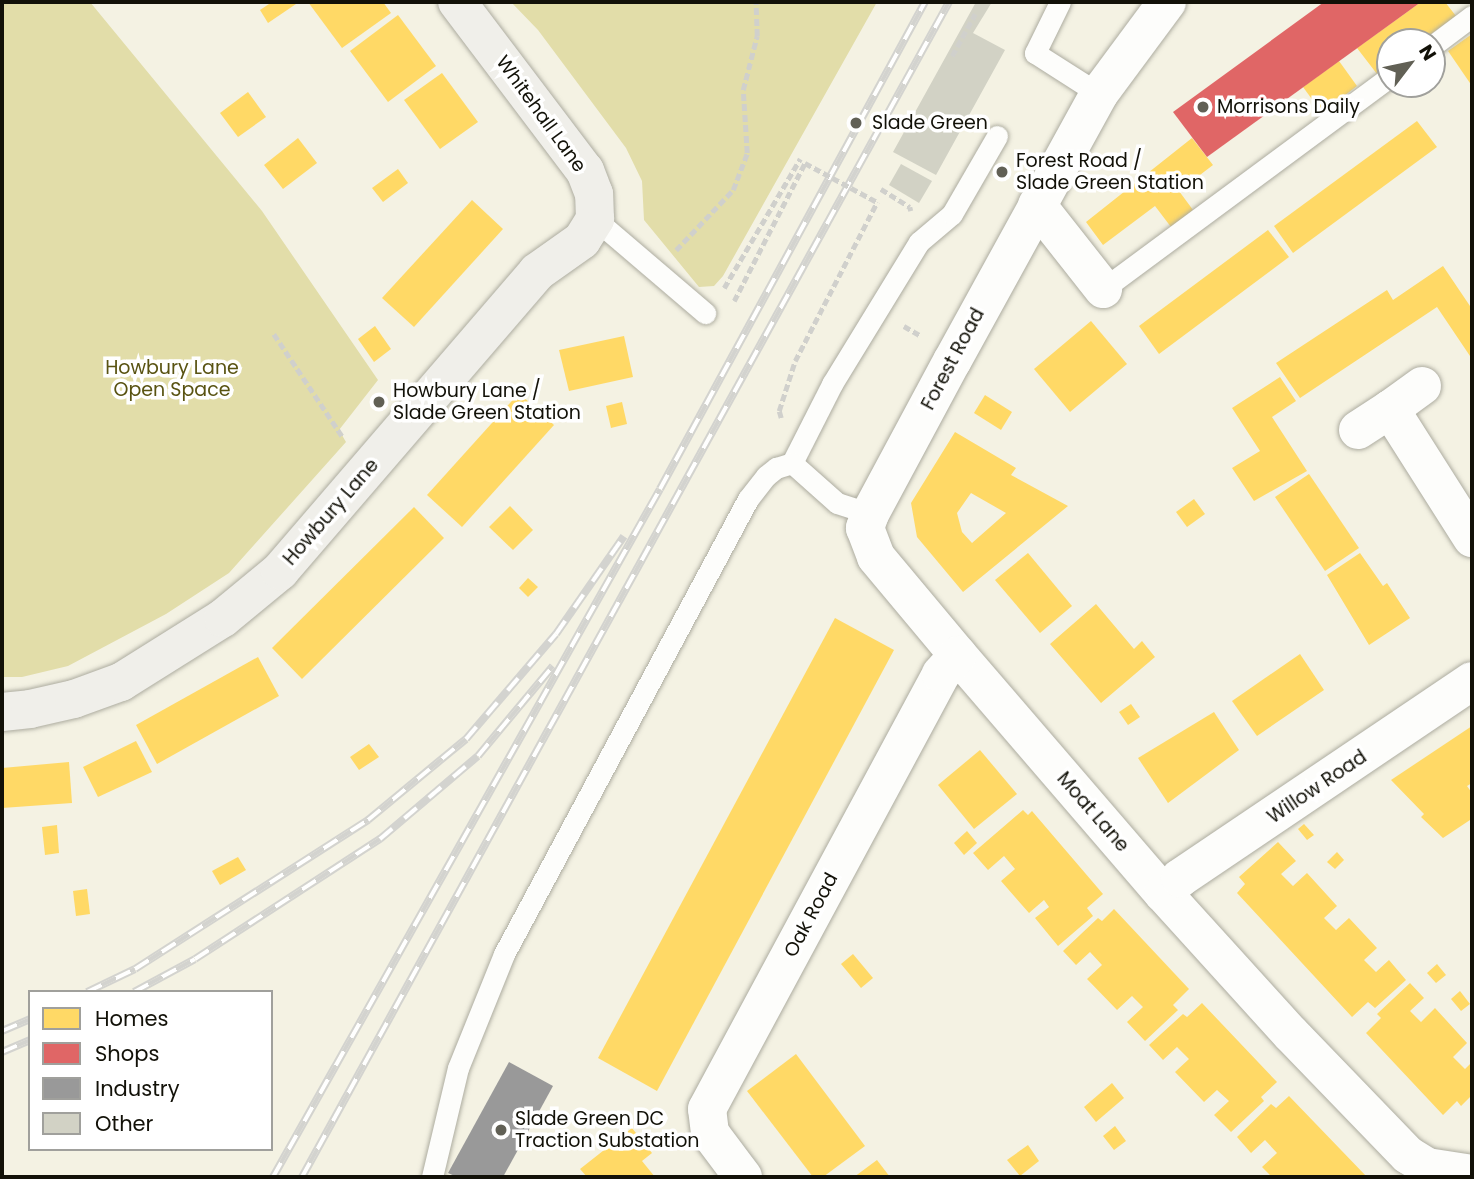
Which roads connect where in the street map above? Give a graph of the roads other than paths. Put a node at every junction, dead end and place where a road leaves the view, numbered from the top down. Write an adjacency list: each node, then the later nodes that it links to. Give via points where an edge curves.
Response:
1 (457, 2): 10 (street, Whitehall Lane, via 585,171 594,194)
2 (1060, 2): 7 (lane, via 1035,53)
3 (1167, 2): 7 (street, Forest Road)
4 (1472, 16): 5 (lane)
5 (1446, 36)
6 (1376, 87): 11 (lane)
7 (1099, 94): 9 (street, Forest Road)
8 (998, 136): 16 (lane, via 952,214 919,242 832,384)
9 (1037, 205): 11 (street); 17 (street, Forest Road)
10 (595, 219): 12 (lane); 21 (street, Howbury Lane, via 582,240 537,272 280,571 223,618 121,682 63,701)
11 (1103, 289)
12 (705, 313)
13 (1422, 386): 14 (street)
14 (1390, 409): 15 (street); 18 (street)
15 (1358, 430)
16 (792, 463): 17 (lane, via 837,503); 24 (lane, via 776,468 748,499 504,954 458,1068)
17 (870, 514): 19 (street, Moat Lane, via 865,528 876,557)
18 (1472, 538)
19 (958, 655): 22 (street, Moat Lane); 25 (street, Oak Road, via 941,674 707,1109 710,1133)
20 (1472, 681): 22 (street, Willow Road)
21 (2, 712)
22 (1163, 893): 23 (street, Moat Lane, via 1408,1155 1427,1167)
23 (1472, 1174)
24 (432, 1177)
25 (743, 1177)

